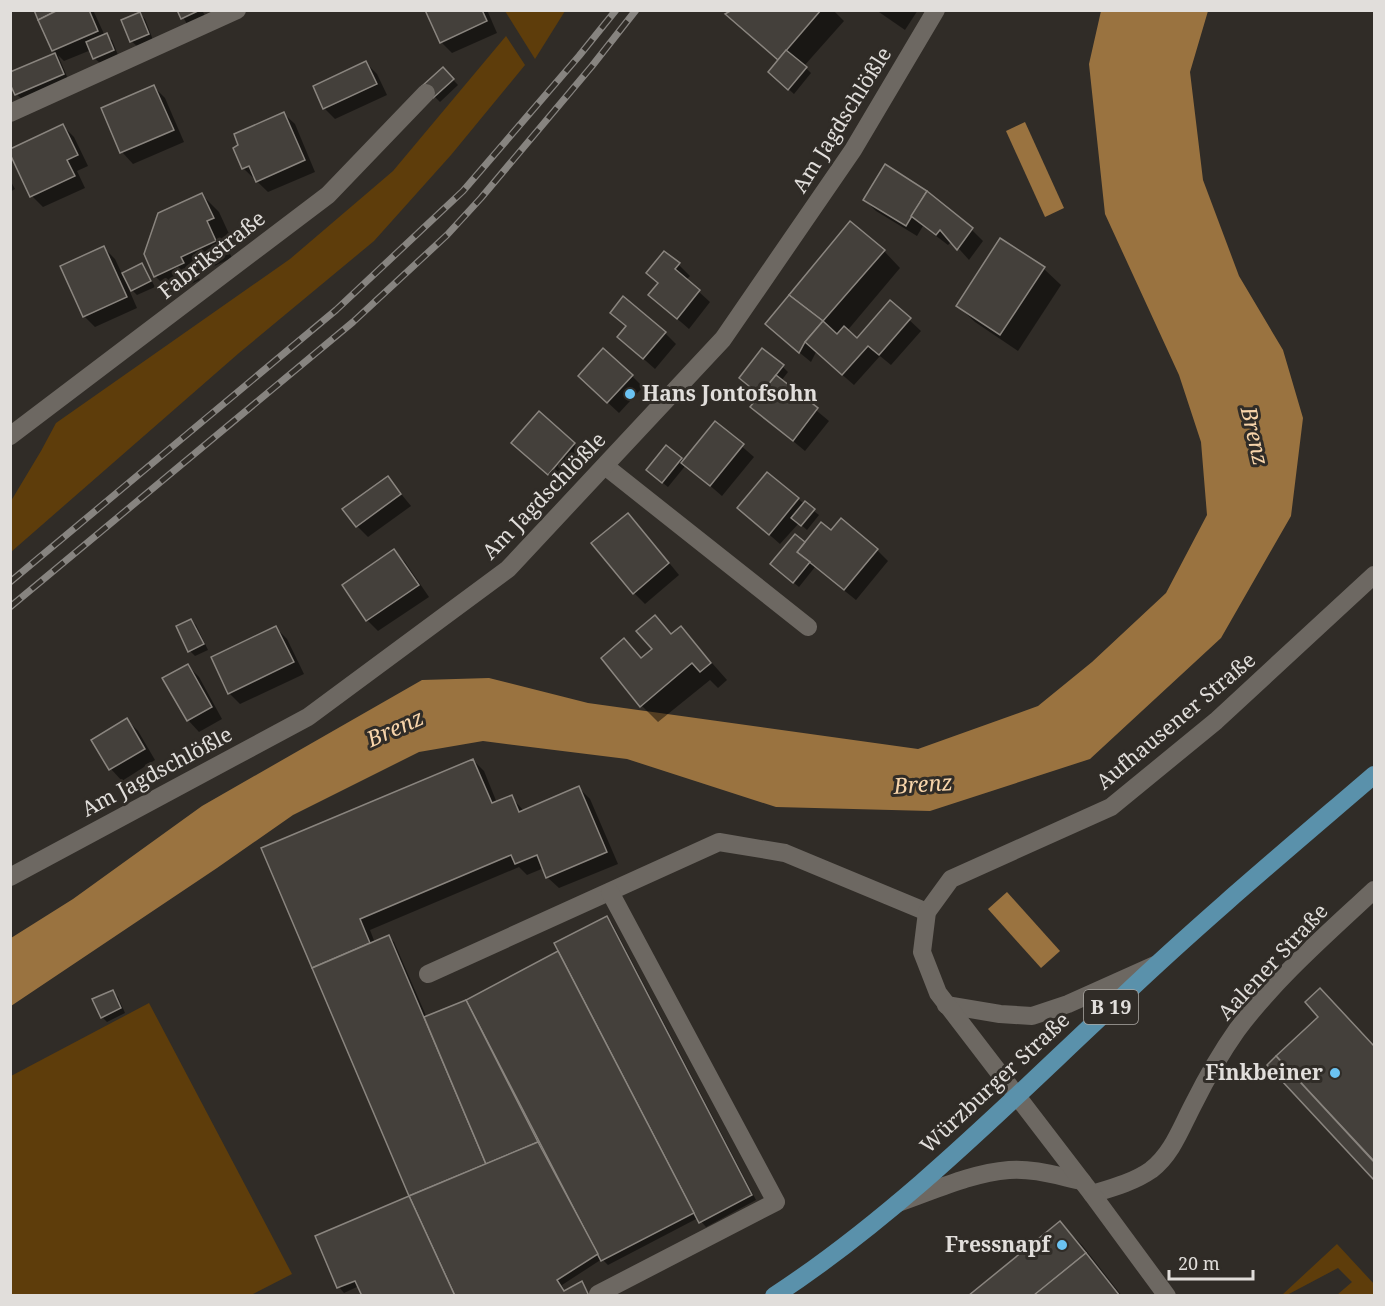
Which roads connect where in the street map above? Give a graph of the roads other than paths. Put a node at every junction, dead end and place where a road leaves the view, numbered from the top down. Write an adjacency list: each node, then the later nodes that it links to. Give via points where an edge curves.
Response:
1 (237, 10): 4 (street)
2 (936, 10): 6 (street, Am Jagdschlößle, via 853,150 723,339)
3 (426, 93): 5 (street, Fabrikstraße, via 328,195)
4 (10, 113)
5 (10, 436)
6 (605, 466): 8 (street); 10 (street, Am Jagdschlößle, via 508,569 308,717)
7 (1374, 575): 13 (street, Aufhausener Straße, via 1216,721 1112,807 951,879)
8 (808, 627)
9 (1374, 775): 14 (main road, Würzburger Straße / B 19)
10 (10, 877)
11 (1374, 890): 18 (street, Aalener Straße, via 1275,986 1238,1030 1212,1068 1169,1152 1151,1170 1120,1185)
12 (610, 892): 13 (street, via 719,842 785,853); 15 (street); 20 (street, via 776,1202)
13 (927, 912): 16 (street, Aufhausener Straße, via 922,952)
14 (1156, 964): 16 (street, via 1032,1016); 17 (main road, Würzburger Straße / B 19)
15 (428, 974)
16 (946, 1005): 17 (street, Aufhausener Straße)
17 (1016, 1096): 18 (street, Aufhausener Straße); 19 (main road, Würzburger Straße / B 19)
18 (1087, 1187): 19 (street, via 1039,1172 1010,1170 981,1175); 22 (street, Aufhausener Straße)
19 (895, 1204): 21 (main road, Würzburger Straße / B 19, via 861,1234)
20 (598, 1294)
21 (774, 1296)
22 (1167, 1296)

